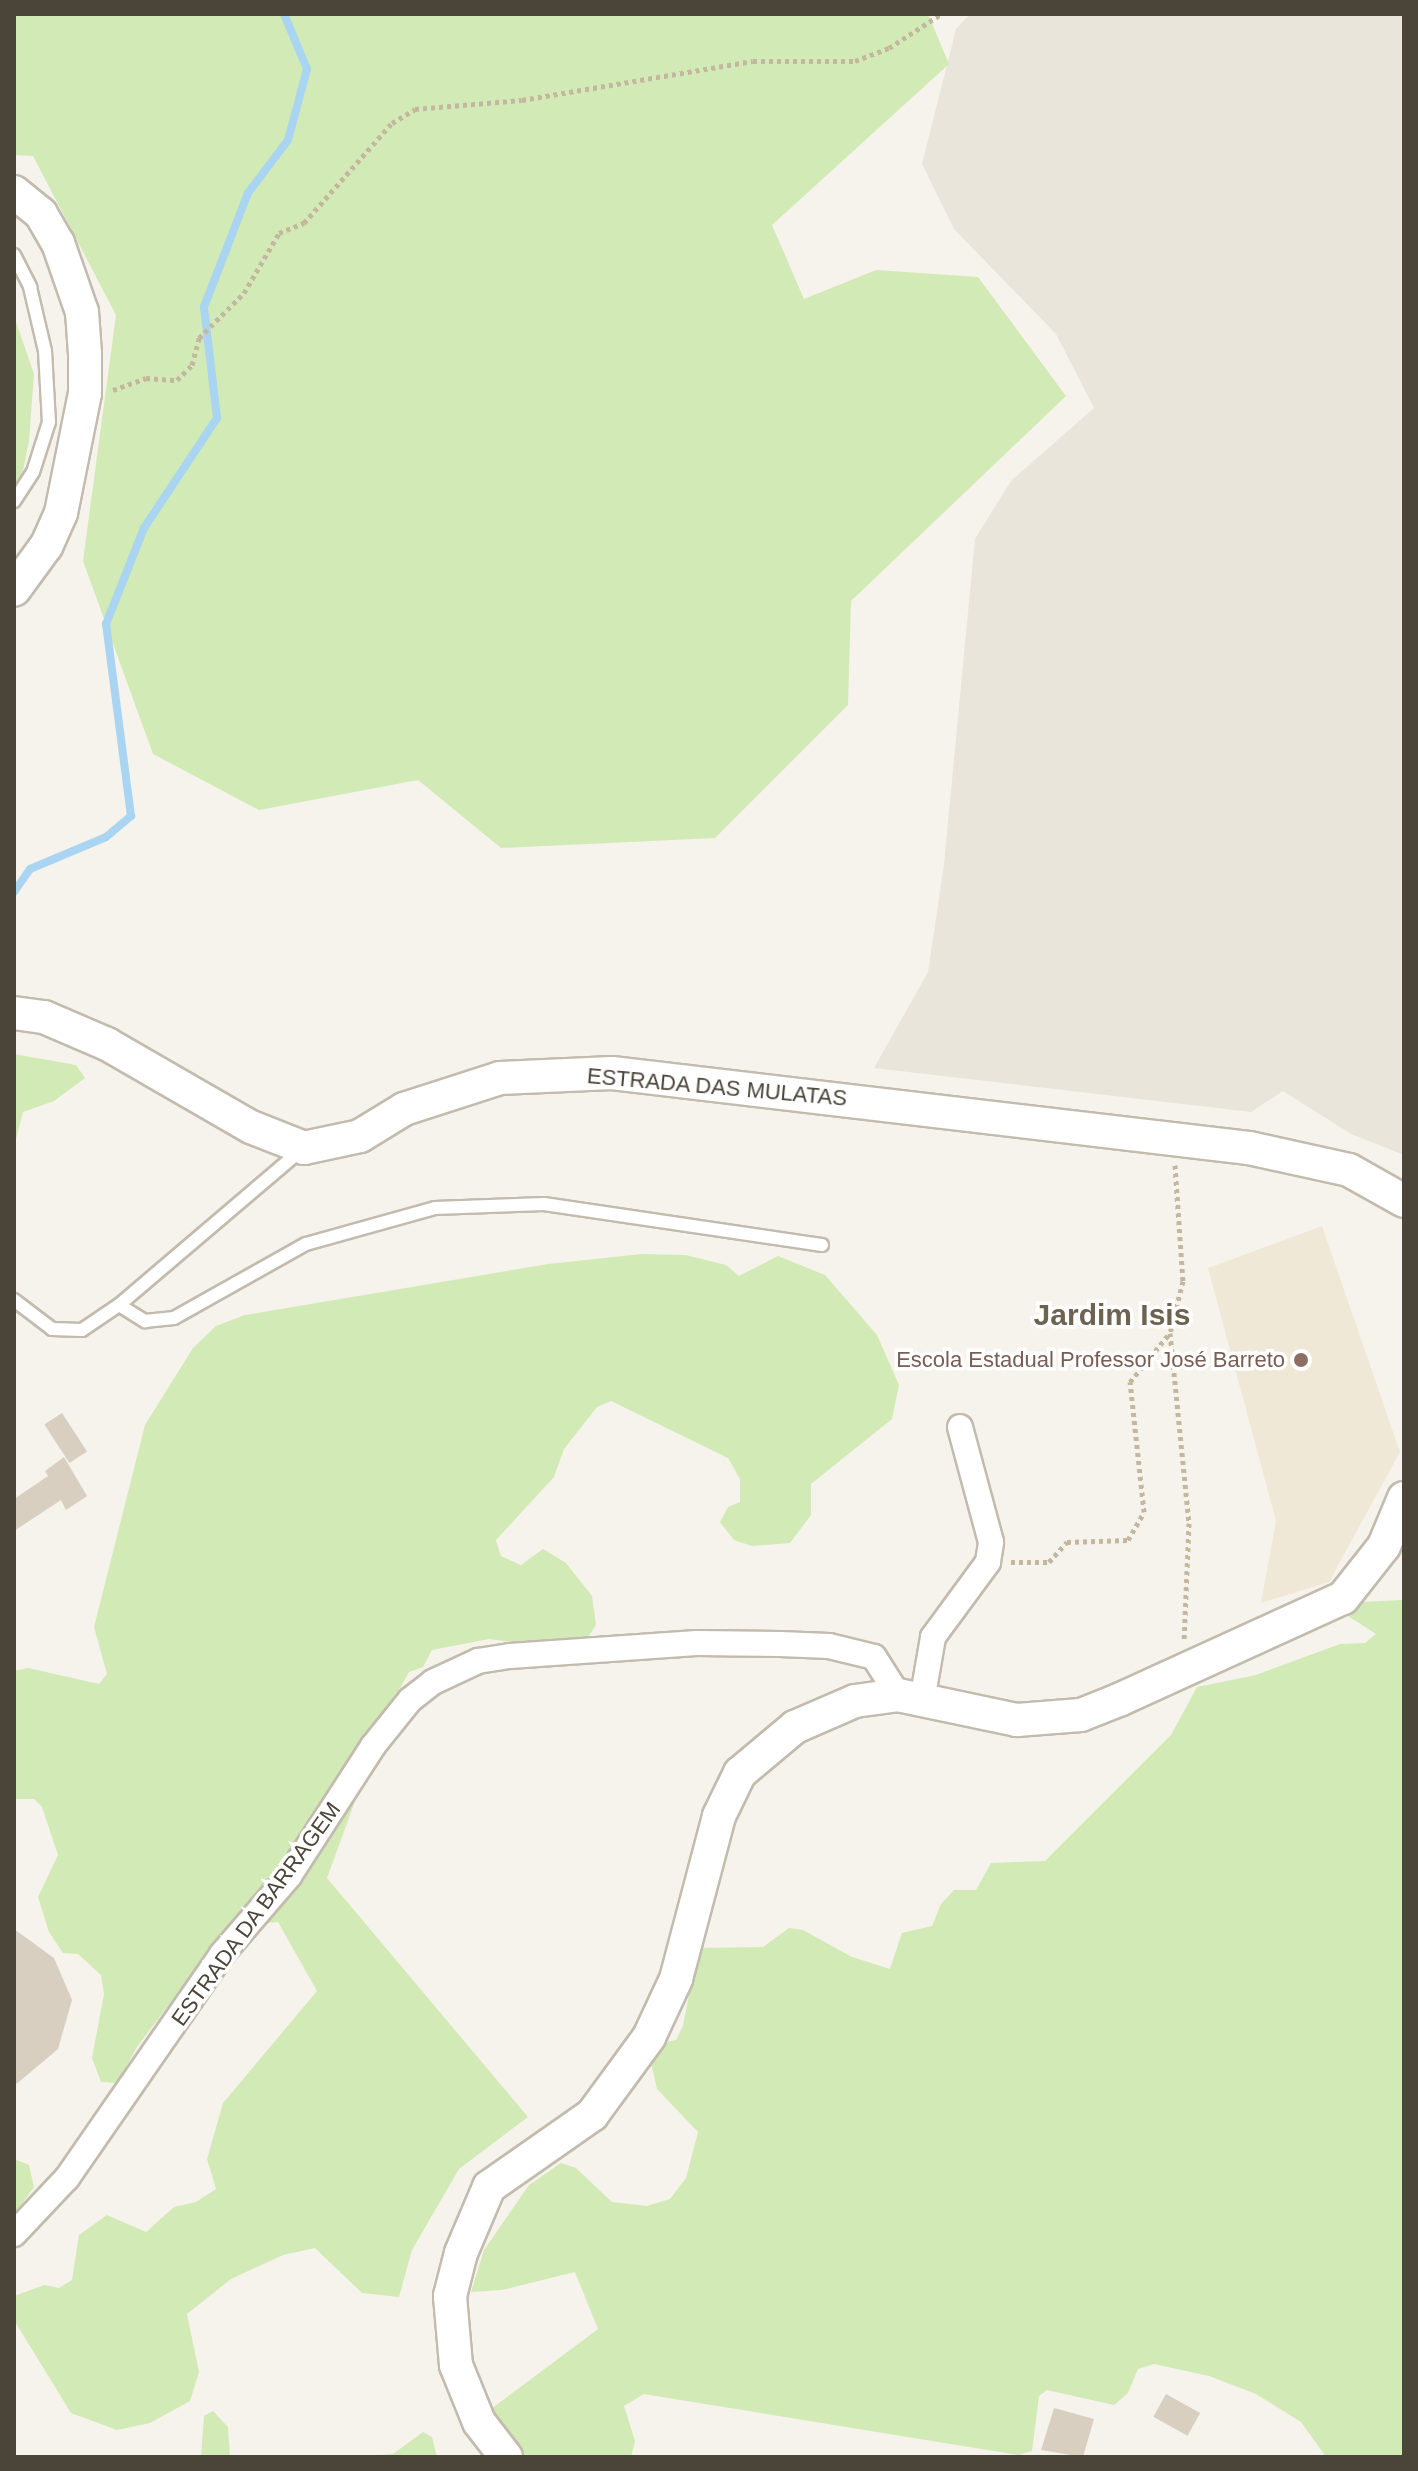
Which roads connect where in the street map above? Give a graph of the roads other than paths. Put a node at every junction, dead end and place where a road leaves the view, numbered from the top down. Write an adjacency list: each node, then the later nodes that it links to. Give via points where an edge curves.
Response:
1 (14, 192): 4 (street, via 41,214 72,276 82,312 85,393 61,513 46,546)
2 (14, 255): 3 (lane, via 30,287 45,351 49,422 33,472)
3 (14, 501)
4 (14, 590)
5 (14, 1013): 6 (street, via 44,1017 107,1044 251,1127)
6 (304, 1148): 7 (street, ESTRADA DAS MULATAS, via 360,1136 404,1109 500,1078 612,1073 1303,1157 1349,1170); 10 (lane)
7 (1404, 1201)
8 (822, 1245): 10 (lane, via 544,1204 435,1208 306,1244 174,1318 145,1321)
9 (14, 1300): 10 (lane, via 52,1329 82,1330)
10 (119, 1305)
11 (960, 1427): 13 (street, via 991,1542 988,1562 933,1637)
12 (1404, 1498): 13 (street, via 1384,1546 1343,1598 1081,1715 1017,1720)
13 (910, 1698): 14 (street, ESTRADA DA BARRAGEM, via 867,1654 780,1644 697,1643 510,1656 478,1661 433,1682 410,1700 373,1746 289,1876 222,1954 67,2178); 15 (street, via 837,1705 795,1727 740,1773 719,1816 676,1979 649,2037 592,2115 506,2170 476,2211 450,2296 451,2330 467,2397)
14 (14, 2234)
15 (506, 2457)

